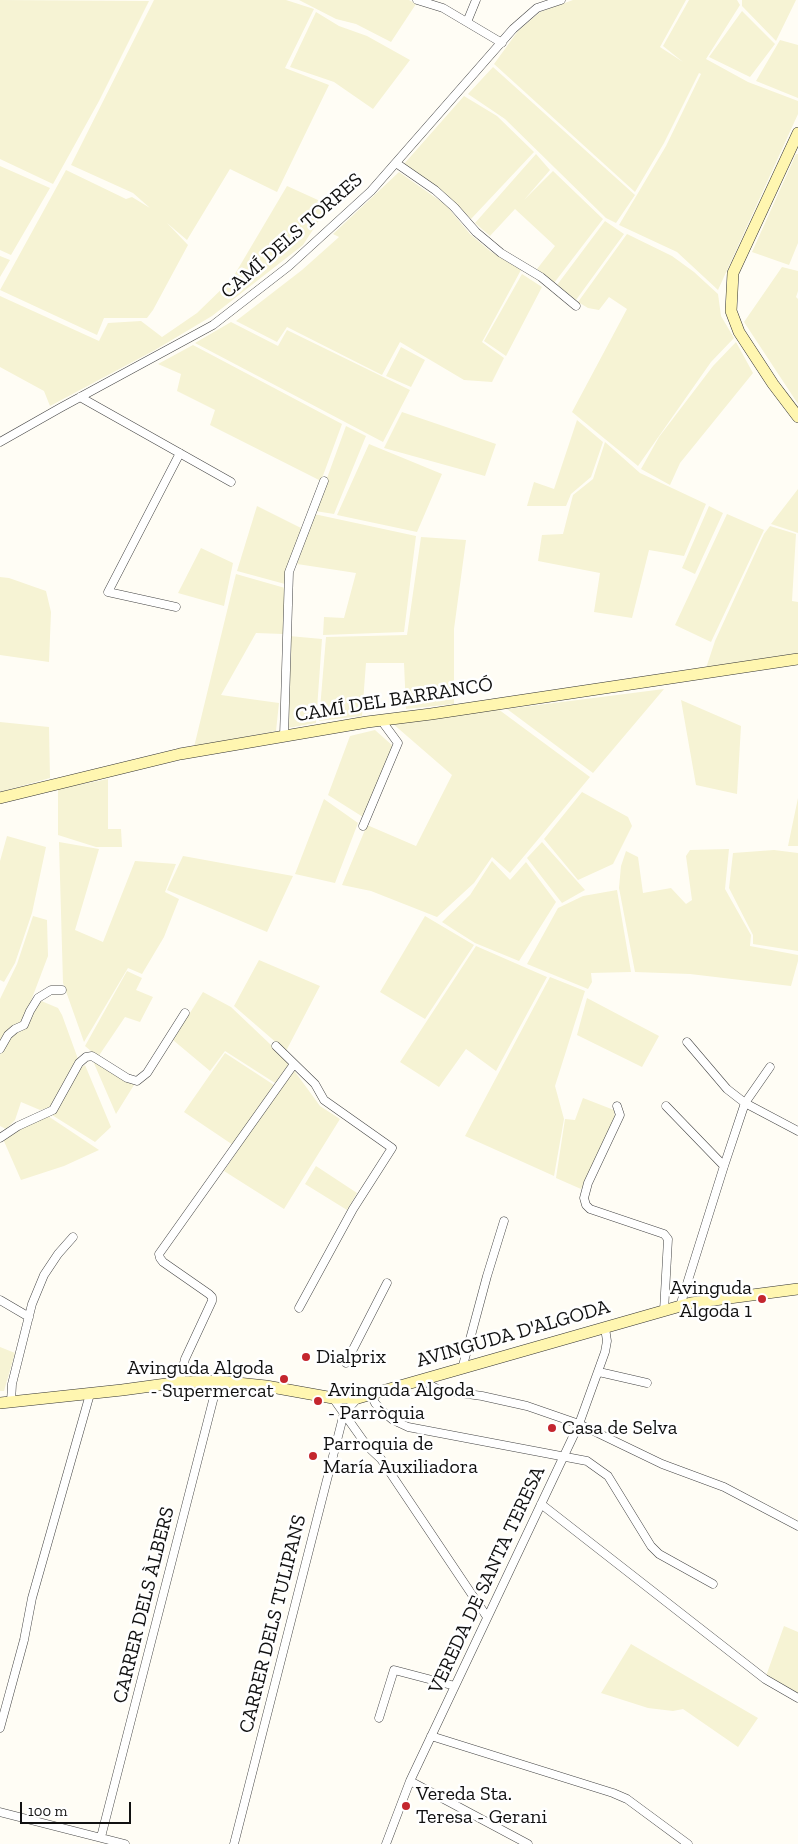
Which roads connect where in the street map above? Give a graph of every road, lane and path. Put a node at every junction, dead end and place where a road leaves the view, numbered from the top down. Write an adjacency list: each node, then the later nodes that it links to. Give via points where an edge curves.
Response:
1 (417, 0): 4 (street, via 443,8)
2 (476, 0): 4 (street)
3 (561, 0): 5 (street, CAMÍ DELS TORRES, via 536,8)
4 (467, 22): 5 (street)
5 (502, 43): 8 (street, CAMÍ DELS TORRES)
6 (798, 133): 7 (street)
7 (795, 150): 11 (street, via 733,273 731,311 738,332)
8 (396, 163): 9 (street, via 454,207 501,253 541,277); 10 (street, CAMÍ DELS TORRES, via 371,191 289,266 213,325)
9 (576, 306)
10 (80, 397): 12 (street, CAMÍ DELS TORRES); 13 (street)
11 (798, 417)
12 (0, 442)
13 (180, 453): 15 (street); 16 (street, via 108,592)
14 (324, 481): 19 (street, via 289,572)
15 (231, 482)
16 (176, 607)
17 (798, 659): 18 (street, CAMÍ DEL BARRANCÓ)
18 (380, 720): 19 (street, CAMÍ DEL BARRANCÓ); 21 (street, via 398,743)
19 (284, 736): 20 (street, CAMÍ DEL BARRANCÓ, via 180,754)
20 (0, 798)
21 (363, 826)
22 (62, 990): 26 (street, via 51,990 38,998 24,1025 8,1035)
23 (185, 1012): 33 (street, via 147,1073 138,1080 127,1078 92,1056 86,1057 79,1063 53,1110)
24 (687, 1042): 29 (street, via 727,1089)
25 (276, 1046): 27 (street)
26 (0, 1049)
27 (294, 1064): 41 (street, via 315,1084 324,1100 392,1148 353,1209); 50 (street, via 159,1254 163,1262 212,1297 185,1359)
28 (770, 1067): 29 (street)
29 (746, 1103): 32 (street); 34 (street)
30 (617, 1106): 42 (street, via 620,1115 584,1198 590,1209 664,1234 668,1239)
31 (666, 1106): 34 (street)
32 (798, 1130)
33 (0, 1138)
34 (724, 1166): 40 (street)
35 (504, 1221): 46 (street)
36 (73, 1237): 43 (street, via 44,1275)
37 (387, 1282): 45 (street)
38 (798, 1289): 40 (street, AVINGUDA D'ALGODA)
39 (0, 1300): 43 (street)
40 (680, 1306): 42 (street, AVINGUDA D'ALGODA)
41 (299, 1308)
42 (664, 1311): 44 (street, AVINGUDA D'ALGODA)
43 (29, 1317): 56 (street)
44 (605, 1328): 46 (street, AVINGUDA D'ALGODA); 47 (street, VEREDA DE SANTA TERESA, via 605,1352)
45 (346, 1363)
46 (462, 1368): 48 (street, AVINGUDA D'ALGODA)
47 (599, 1372): 51 (street); 58 (street, VEREDA DE SANTA TERESA)
48 (425, 1379): 53 (street, AVINGUDA D'ALGODA); 58 (street, via 439,1390 527,1406)
49 (218, 1381): 50 (street, AVINGUDA D'ALGODA); 54 (street, AVINGUDA D'ALGODA); 71 (street, CARRER DELS ÀLBERS)
50 (181, 1382): 52 (street, AVINGUDA D'ALGODA)
51 (647, 1383)
52 (90, 1394): 56 (street, AVINGUDA D'ALGODA); 67 (street, via 32,1598)
53 (371, 1394): 55 (street, AVINGUDA D'ALGODA); 59 (street, via 382,1411 408,1427)
54 (333, 1398): 55 (street, AVINGUDA D'ALGODA); 57 (street)
55 (358, 1398): 57 (street, CARRER DELS TULIPANS)
56 (6, 1402)
57 (344, 1413): 63 (street, via 367,1446 381,1459); 73 (street, CARRER DELS TULIPANS)
58 (579, 1424): 59 (street, VEREDA DE SANTA TERESA); 61 (street, via 662,1464 724,1486)
59 (564, 1455): 60 (street, VEREDA DE SANTA TERESA); 62 (street, via 587,1461 608,1476 651,1546 667,1560)
60 (541, 1504): 63 (street, VEREDA DE SANTA TERESA); 65 (street, via 765,1679)
61 (798, 1526)
62 (712, 1584)
63 (487, 1617): 64 (street, VEREDA DE SANTA TERESA)
64 (455, 1686): 66 (street, via 394,1670); 68 (street, VEREDA DE SANTA TERESA)
65 (798, 1698)
66 (379, 1718)
67 (0, 1728)
68 (431, 1736): 69 (street, VEREDA DE SANTA TERESA); 76 (street, via 613,1793 627,1799)
69 (410, 1781): 74 (street, VEREDA DE SANTA TERESA); 75 (street)
70 (0, 1812): 71 (street)
71 (101, 1837): 72 (street)
72 (125, 1844)
73 (234, 1844)
74 (386, 1844)
75 (528, 1844)
76 (688, 1844)

